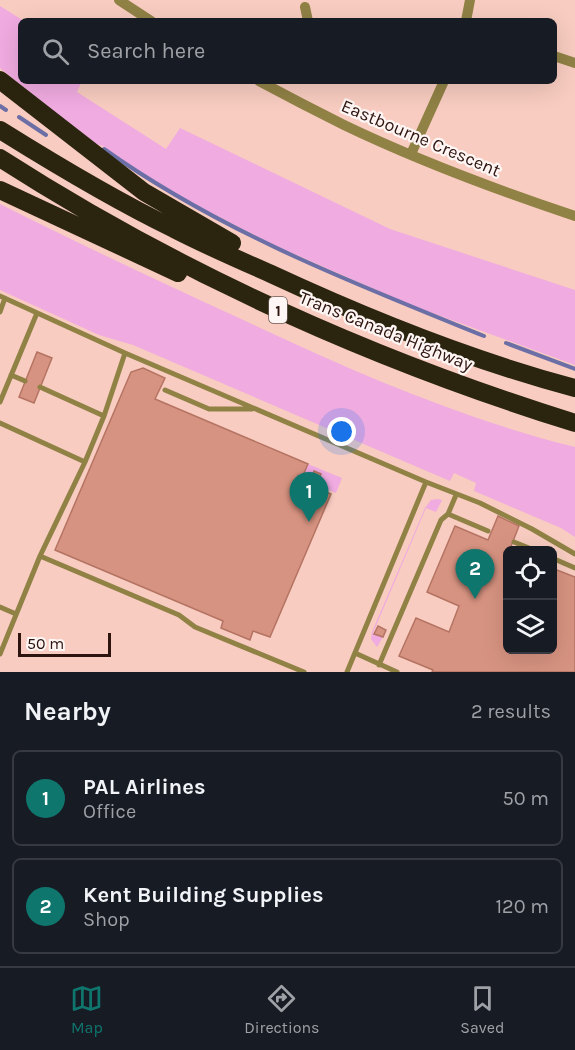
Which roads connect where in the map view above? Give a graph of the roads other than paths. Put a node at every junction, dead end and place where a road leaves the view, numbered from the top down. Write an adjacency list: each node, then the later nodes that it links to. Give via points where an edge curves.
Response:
1 (119, 0): 4 (street)
2 (470, 0): 6 (street)
3 (305, 7): 5 (street)
4 (146, 18)
5 (307, 18)
6 (467, 18)
7 (557, 57): 8 (street)
8 (575, 63)
9 (0, 80): 20 (highway, via 144,192 212,233)
10 (269, 84): 13 (street, Eastbourne Crescent, via 283,88 345,125)
11 (443, 84): 13 (street)
12 (0, 130): 20 (highway, Trans Canada Highway / 1, via 172,228)
13 (411, 154): 16 (street, Eastbourne Crescent)
14 (0, 158): 21 (highway, Trans Canada Highway / 1, via 240,293)
15 (0, 190): 21 (highway, via 206,286)
16 (575, 216)
17 (3, 297): 18 (lane); 19 (lane)
18 (0, 312)
19 (37, 313): 22 (lane); 23 (lane)
20 (390, 327): 26 (highway, Trans Canada Highway / 1)
21 (353, 344): 32 (highway, Trans Canada Highway / 1)
22 (125, 353): 29 (lane); 30 (lane)
23 (11, 375): 24 (lane); 28 (lane)
24 (25, 381)
25 (40, 387): 30 (lane)
26 (575, 388)
27 (165, 390): 29 (lane, via 209,409)
28 (0, 402)
29 (256, 409): 34 (lane)
30 (104, 416): 33 (lane)
31 (0, 423): 33 (lane)
32 (575, 423)
33 (85, 462): 41 (lane)
34 (426, 482): 35 (lane); 46 (lane)
35 (456, 495): 36 (lane); 40 (lane, via 490,508)
36 (448, 514): 37 (lane); 48 (lane, via 443,517)
37 (488, 531)
38 (514, 542): 39 (lane)
39 (524, 546)
40 (575, 554)
41 (40, 556): 45 (lane); 49 (lane)
42 (557, 560): 43 (lane)
43 (575, 568)
44 (0, 608): 45 (lane)
45 (16, 614): 47 (lane)
46 (355, 653): 48 (lane); 50 (lane)
47 (0, 654)
48 (380, 664): 51 (lane)
49 (304, 672)
50 (347, 672)
51 (397, 672)

